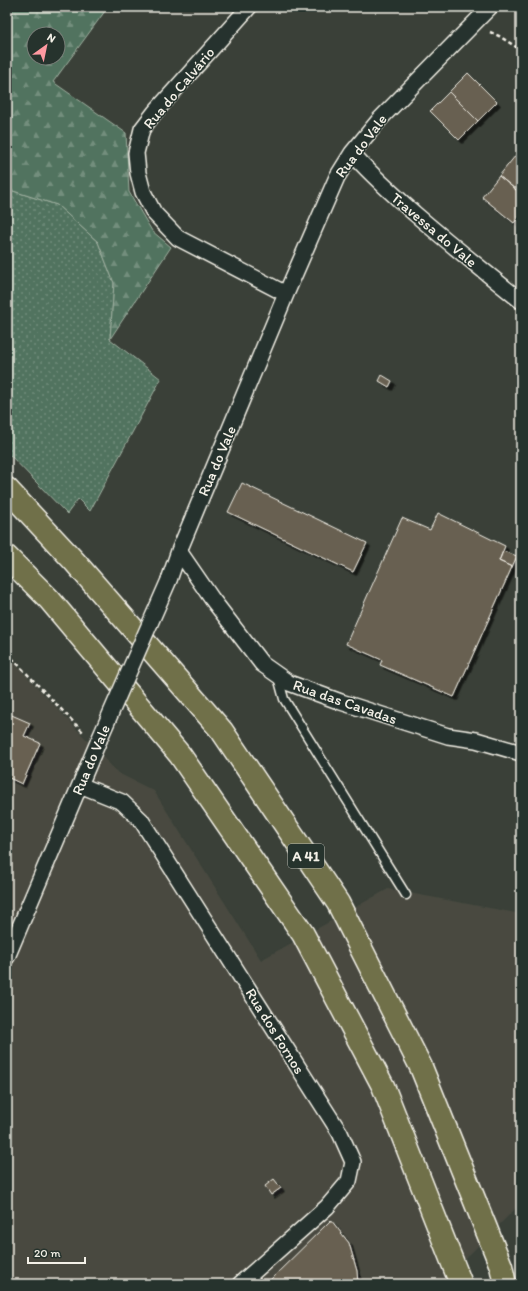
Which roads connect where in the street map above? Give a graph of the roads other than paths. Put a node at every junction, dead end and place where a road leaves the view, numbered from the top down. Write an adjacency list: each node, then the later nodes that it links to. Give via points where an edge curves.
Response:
1 (249, 7): 4 (street, Rua do Calvário, via 142,129 136,153 138,174 142,192 154,213 178,238)
2 (490, 7): 3 (street, Rua do Vale, via 380,119)
3 (352, 153): 4 (street, Rua do Vale, via 337,177); 5 (street, Travessa do Vale, via 388,190 446,241)
4 (286, 294): 7 (street, Rua do Vale)
5 (521, 301)
6 (7, 489): 16 (highway, A 41, via 74,561 222,731 338,904 421,1067 501,1266)
7 (179, 552): 9 (street, Rua das Cavadas, via 262,664); 11 (street, Rua do Vale, bridge)
8 (7, 557): 15 (highway, via 49,598 180,755 303,934 383,1086)
9 (277, 674): 10 (street, Rua das Cavadas, via 289,683 341,702 448,736 476,740); 12 (lane, via 284,699)
10 (521, 753)
11 (80, 785): 13 (street, Rua do Vale); 14 (street, Rua dos Fornos, via 122,802 141,820 340,1133 353,1162 349,1180 327,1207)
12 (406, 896)
13 (7, 957)
14 (240, 1284)
15 (460, 1284)
16 (505, 1284)

